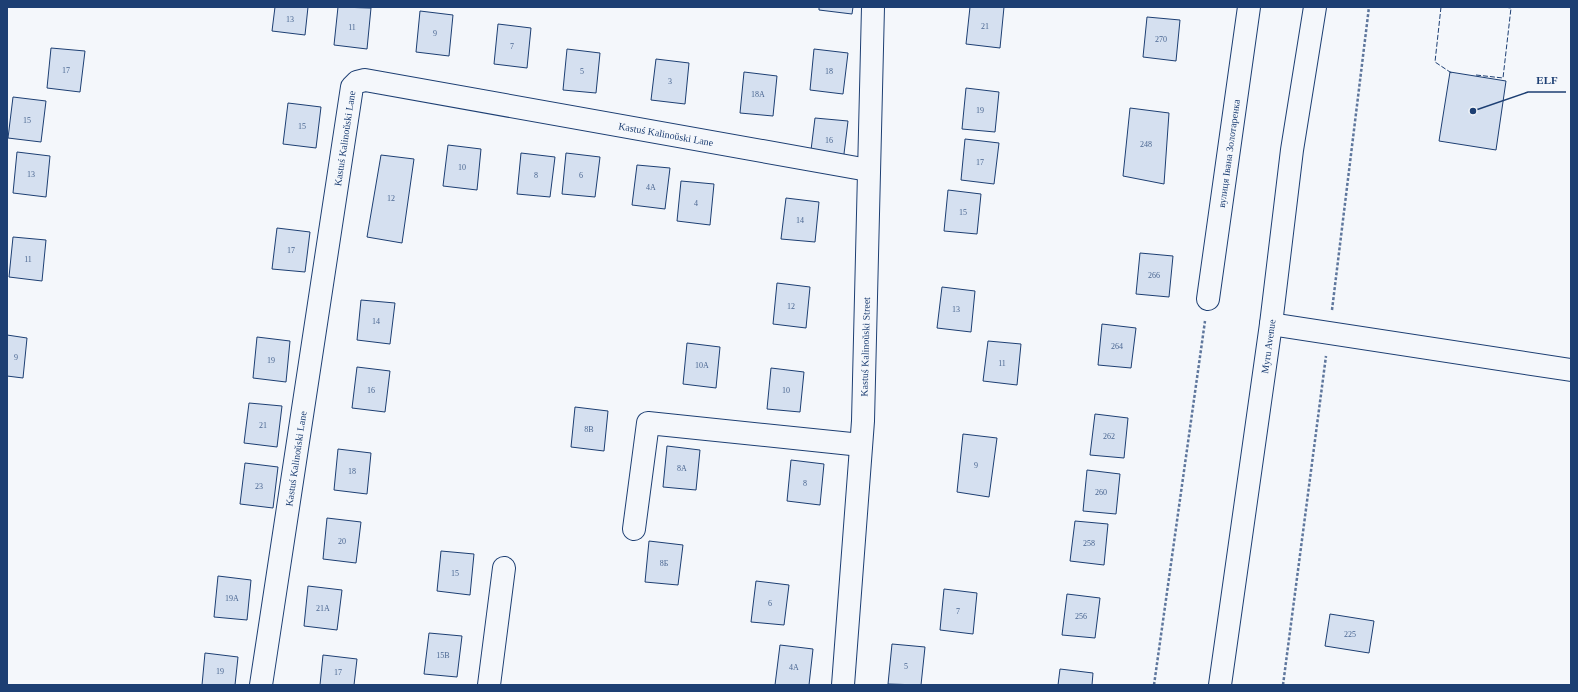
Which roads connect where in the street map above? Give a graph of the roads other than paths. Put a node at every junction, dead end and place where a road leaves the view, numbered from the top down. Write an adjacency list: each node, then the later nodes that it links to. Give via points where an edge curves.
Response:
1 (873, 7): 4 (street, Kastuś Kalinoŭski Street)
2 (1249, 7): 5 (street, вулиця Івана Золотаренка)
3 (1315, 7): 6 (street, Myru Avenue, via 1292,150)
4 (868, 170): 8 (street, Kastuś Kalinoŭski Street, via 864,413); 11 (street, Kastuś Kalinoŭski Lane, via 365,80 357,82 352,87)
5 (1208, 299)
6 (1271, 324): 7 (street); 14 (street, Myru Avenue)
7 (1571, 370)
8 (861, 445): 9 (street, via 648,423); 13 (street, Kastuś Kalinoŭski Street)
9 (634, 529)
10 (504, 568): 12 (street)
11 (261, 685)
12 (489, 685)
13 (843, 685)
14 (1220, 685)

